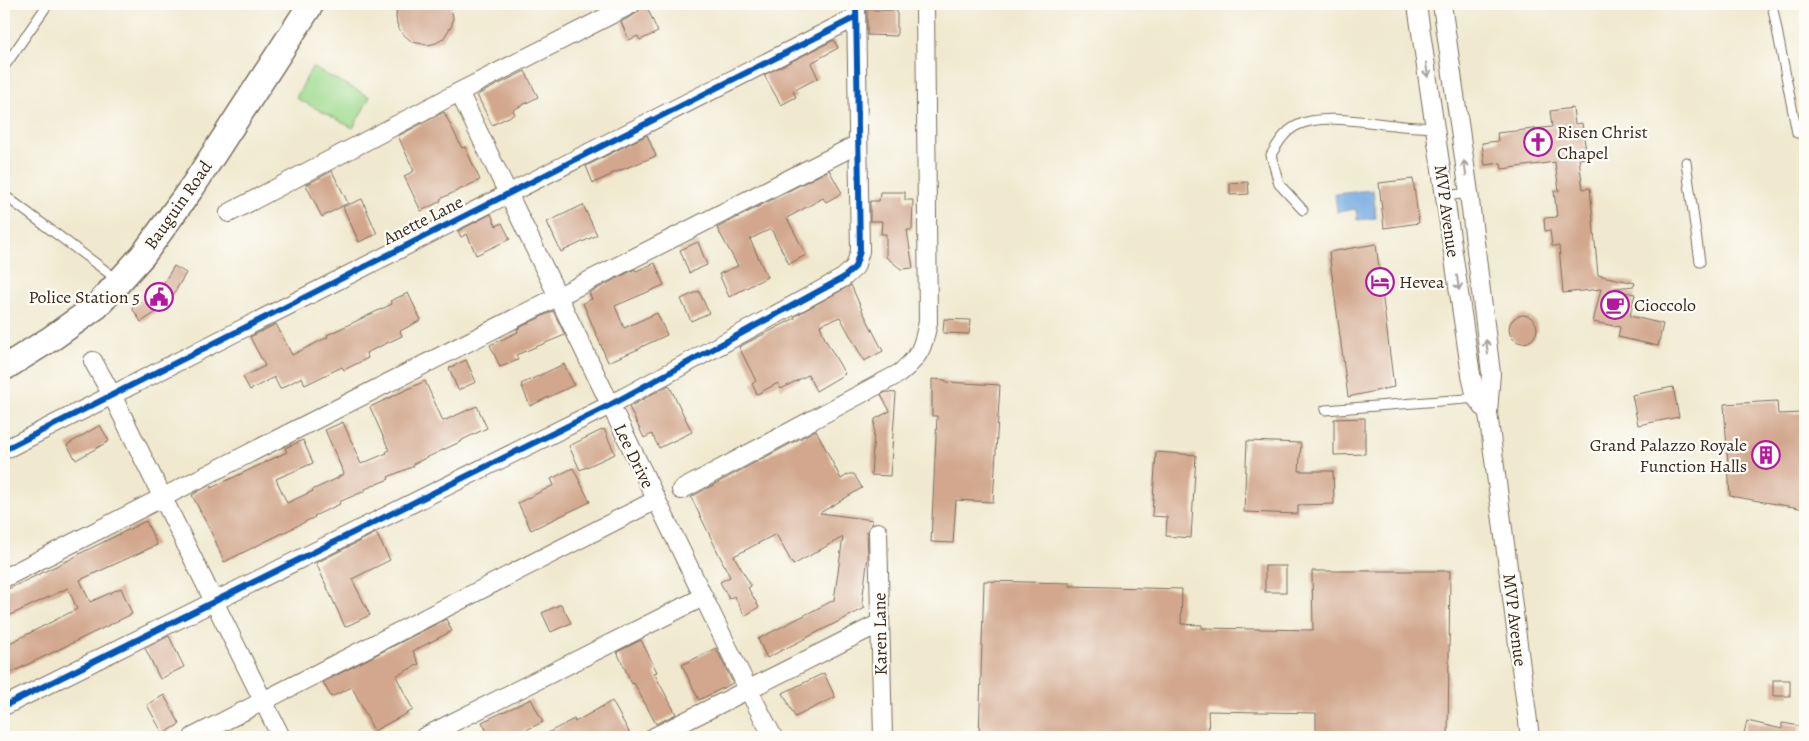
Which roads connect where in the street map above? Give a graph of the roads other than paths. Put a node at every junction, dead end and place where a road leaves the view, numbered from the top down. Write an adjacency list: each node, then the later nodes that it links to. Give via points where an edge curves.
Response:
1 (48, 4): 11 (lane)
2 (311, 4): 25 (street, Bauguin Road, via 193,186)
3 (632, 4): 12 (street)
4 (925, 4): 36 (street, via 928,322 924,344 914,361 900,372)
5 (1417, 4): 10 (street, MVP Avenue)
6 (1442, 4): 9 (street, MVP Avenue)
7 (1772, 4): 15 (lane)
8 (856, 10): 16 (street); 18 (street, Anette Lane)
9 (1446, 30): 10 (street); 13 (street, MVP Avenue)
10 (1422, 34): 14 (street, MVP Avenue, one-way to 14)
11 (4, 67)
12 (459, 92): 18 (street, Lee Drive); 23 (street)
13 (1458, 124): 14 (street); 19 (street, MVP Avenue, one-way to 13)
14 (1436, 128): 21 (street, MVP Avenue); 22 (lane, via 1357,119 1299,124 1282,137 1270,155 1279,184)
15 (1797, 133)
16 (858, 144): 26 (street); 33 (street, via 860,251 855,267 843,278)
17 (1686, 162): 24 (lane)
18 (508, 193): 26 (street, Lee Drive); 31 (street, Anette Lane)
19 (1469, 193): 21 (lane); 29 (street, MVP Avenue, one-way to 19)
20 (4, 195): 25 (lane)
21 (1445, 196): 30 (street, MVP Avenue, one-way to 30)
22 (1303, 210)
23 (229, 213)
24 (1700, 262)
25 (120, 282): 28 (street, Bauguin Road, via 97,306)
26 (558, 297): 33 (street, Lee Drive); 37 (street)
27 (93, 361): 31 (street)
28 (4, 368)
29 (1491, 373): 30 (lane); 32 (street, MVP Avenue)
30 (1471, 375): 32 (street, MVP Avenue)
31 (112, 395): 35 (street, Anette Lane); 37 (street)
32 (1484, 402): 34 (lane); 53 (street, MVP Avenue)
33 (610, 405): 38 (street, Lee Drive); 42 (street)
34 (1325, 410)
35 (4, 450)
36 (680, 490)
37 (162, 498): 40 (street); 42 (street)
38 (656, 500): 41 (street, Lee Drive); 45 (street)
39 (878, 532): 43 (street, Karen Lane)
40 (4, 578)
41 (703, 597): 44 (street, Lee Drive); 49 (street)
42 (214, 602): 45 (street); 46 (street)
43 (880, 623): 44 (street); 52 (street, Karen Lane)
44 (748, 689): 50 (street); 51 (street, Lee Drive)
45 (263, 702): 47 (street); 48 (street)
46 (4, 706)
47 (194, 737)
48 (281, 737)
49 (424, 737)
50 (654, 737)
51 (773, 737)
52 (883, 737)
53 (1530, 737)

